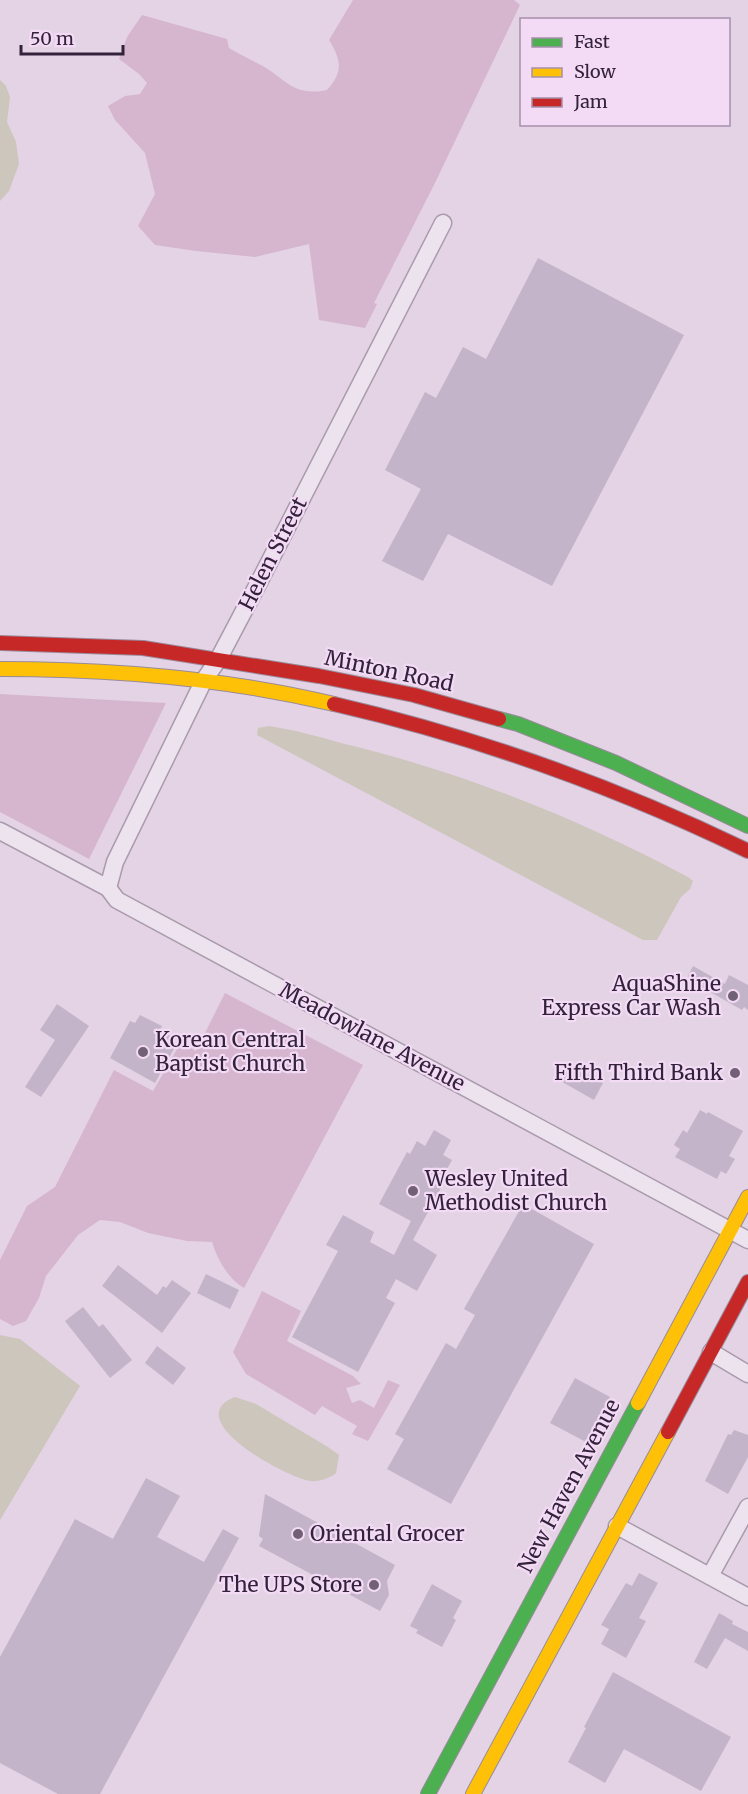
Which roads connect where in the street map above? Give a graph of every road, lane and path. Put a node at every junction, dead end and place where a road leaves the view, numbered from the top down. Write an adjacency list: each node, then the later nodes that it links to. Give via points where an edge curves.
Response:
1 (443, 223): 3 (street, Helen Street)
2 (0, 643): 3 (main road, Minton Road, via 143,648)
3 (218, 660): 5 (street, Helen Street); 6 (main road, Minton Road, via 414,695 518,724 616,763)
4 (0, 669): 5 (main road, Minton Road, via 110,671)
5 (204, 680): 8 (main road, Minton Road, via 327,702 483,744 682,819); 9 (street, Helen Street, via 115,862)
6 (748, 826)
7 (0, 831): 9 (street, Meadowlane Avenue)
8 (748, 851)
9 (108, 888): 11 (street, Meadowlane Avenue, via 117,900)
10 (748, 1197): 11 (main road, New Haven Avenue)
11 (730, 1230): 12 (street, Meadowlane Avenue); 16 (main road, New Haven Avenue)
12 (748, 1240)
13 (748, 1282): 14 (main road)
14 (711, 1352): 15 (street); 21 (main road)
15 (748, 1374)
16 (610, 1454): 17 (main road); 18 (main road, New Haven Avenue)
17 (606, 1487)
18 (583, 1506): 20 (main road); 26 (main road, New Haven Avenue)
19 (748, 1508): 24 (street)
20 (592, 1520)
21 (613, 1520): 23 (main road); 24 (street)
22 (595, 1535): 23 (main road)
23 (593, 1571): 31 (main road)
24 (711, 1576): 25 (street)
25 (748, 1597)
26 (475, 1706): 27 (main road); 28 (main road, New Haven Avenue)
27 (469, 1742)
28 (451, 1752): 30 (main road); 32 (main road, New Haven Avenue)
29 (471, 1761): 31 (main road)
30 (457, 1767)
31 (476, 1789)
32 (428, 1794)

